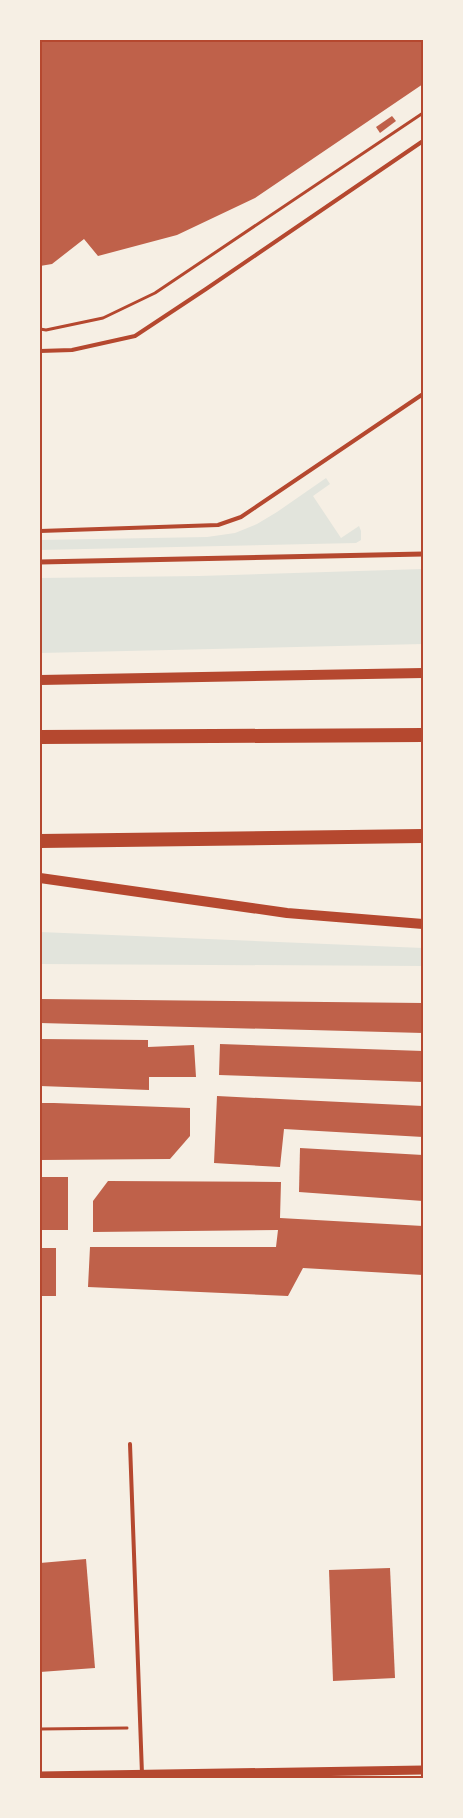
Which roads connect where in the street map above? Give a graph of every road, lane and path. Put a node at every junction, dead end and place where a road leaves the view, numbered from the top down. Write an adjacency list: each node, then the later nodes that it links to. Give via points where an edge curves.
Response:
1 (423, 113): 3 (path, via 155,293 103,318)
2 (423, 141): 4 (lane, via 135,336 72,350)
3 (40, 329)
4 (40, 351)
5 (423, 394): 6 (lane, via 240,517 218,525)
6 (40, 531)
7 (423, 554): 8 (street)
8 (40, 562)
9 (423, 673): 10 (main road)
10 (40, 680)
11 (423, 734): 12 (highway)
12 (40, 737)
13 (423, 837): 14 (highway)
14 (40, 841)
15 (40, 878): 16 (main road, via 287,913)
16 (423, 924)
17 (130, 1444): 18 (lane)
18 (140, 1728): 19 (path); 21 (lane)
19 (40, 1729)
20 (423, 1770): 22 (street)
21 (142, 1774): 24 (street); 25 (street)
22 (342, 1775): 24 (street)
23 (40, 1776): 25 (street)
24 (187, 1776)
25 (96, 1777)

